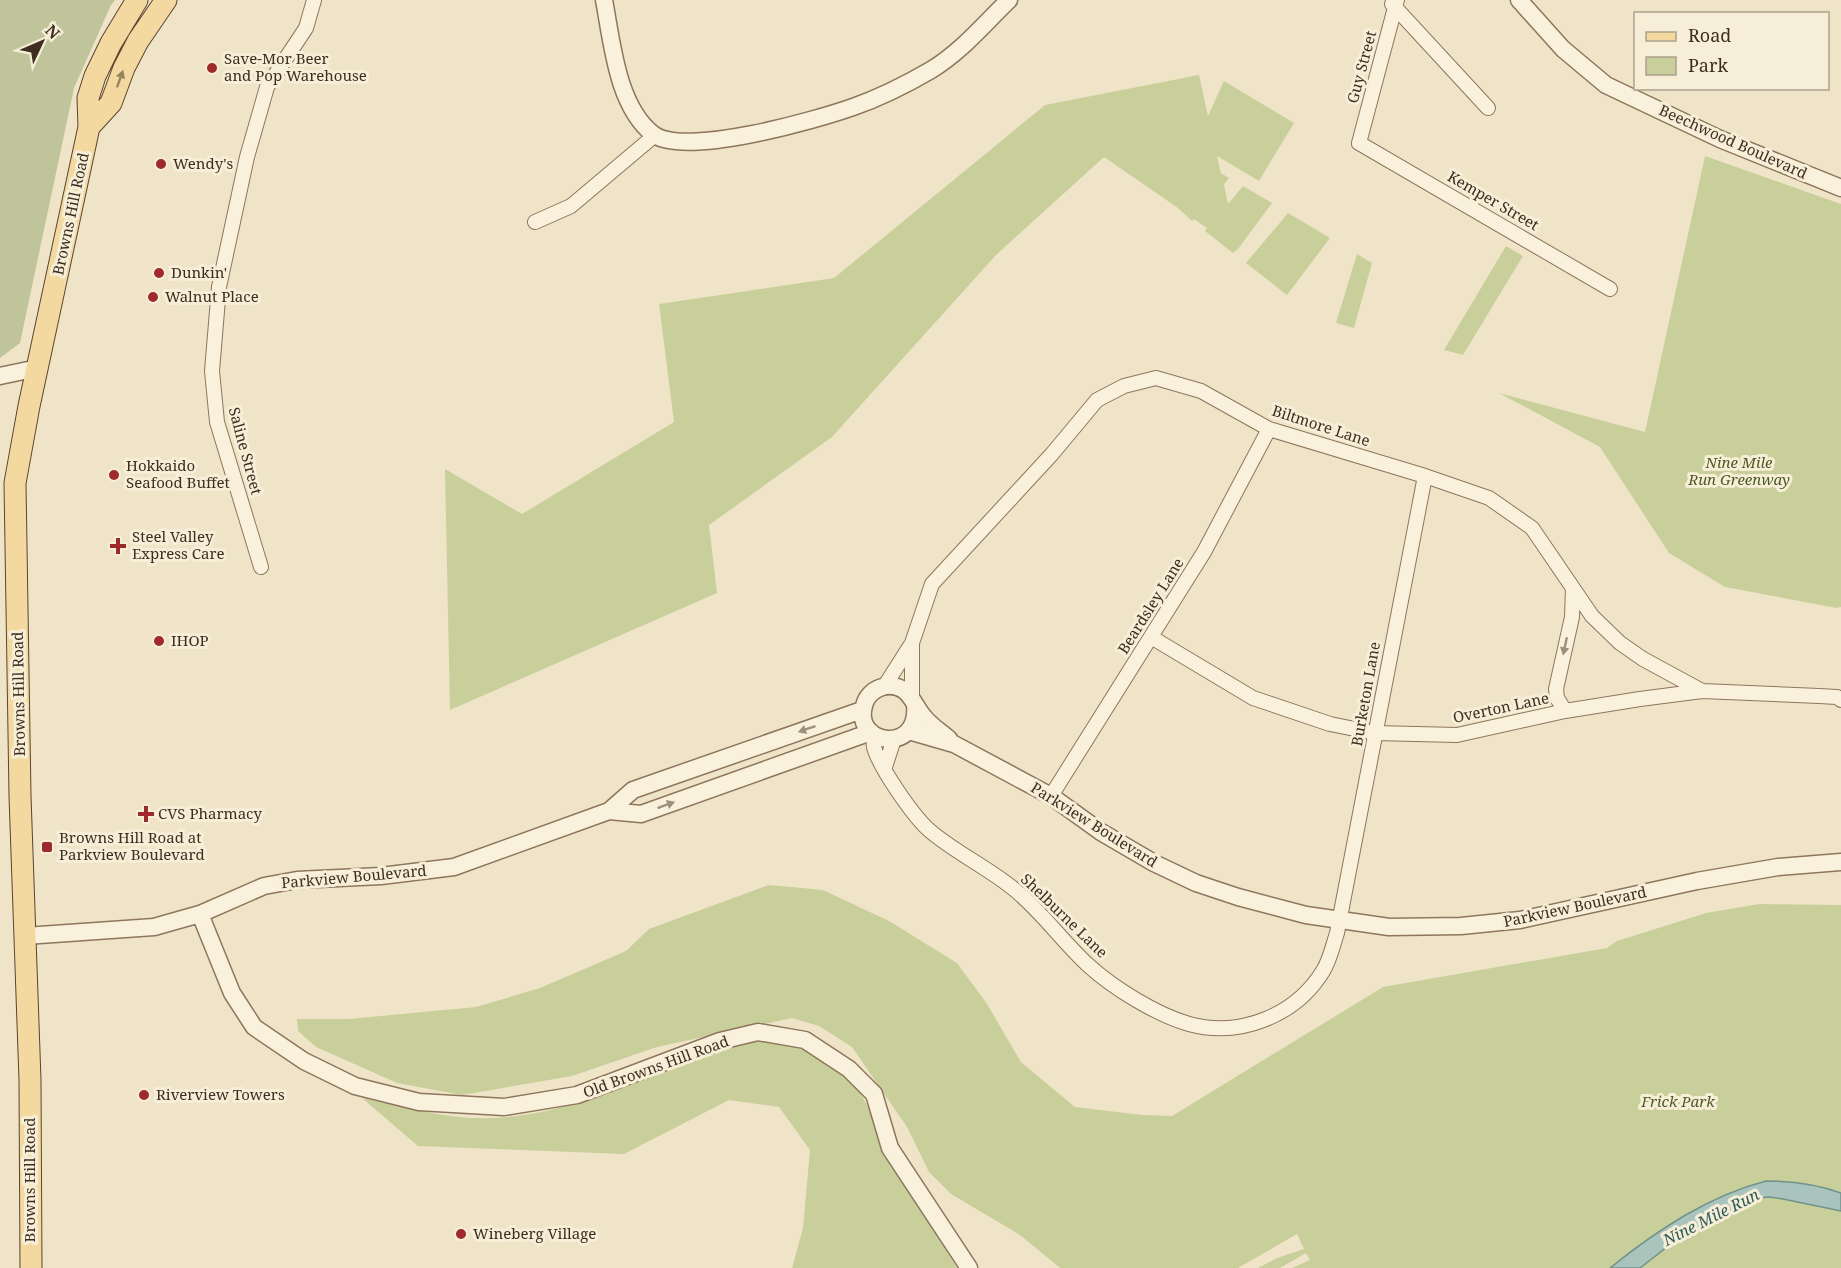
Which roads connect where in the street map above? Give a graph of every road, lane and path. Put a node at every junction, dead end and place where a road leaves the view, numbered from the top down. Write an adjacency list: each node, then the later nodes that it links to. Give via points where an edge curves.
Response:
1 (137, 0): 9 (main road, Browns Hill Road, via 95,76 88,98)
2 (166, 0): 9 (main road, one-way to 2, via 111,103 140,38)
3 (314, 0): 19 (street, Saline Street, via 306,28 267,87 247,157 219,287 212,371 217,422)
4 (604, 0): 10 (street, via 626,95 638,118)
5 (1009, 0): 10 (street, via 963,46 932,69 853,107 751,135 681,143)
6 (1519, 0): 12 (street, Beechwood Boulevard, via 1563,48 1606,85 1720,139)
7 (1394, 3): 8 (street); 11 (street, Guy Street)
8 (1488, 108)
9 (89, 127): 15 (main road, Browns Hill Road)
10 (654, 136): 13 (street, via 571,206)
11 (1359, 143): 14 (street, Kemper Street)
12 (1841, 188)
13 (535, 222)
14 (1610, 289)
15 (38, 368): 16 (street); 39 (main road, Browns Hill Road, via 15,483)
16 (0, 376)
17 (1269, 429): 18 (street, Biltmore Lane); 21 (street, Beardsley Lane, via 1204,552); 22 (street, Biltmore Lane, via 1201,391 1156,378 1124,386 1097,400 932,584)
18 (1425, 476): 20 (street, Biltmore Lane, via 1489,498 1532,528); 30 (street, Burketon Lane)
19 (261, 567)
20 (1573, 588): 24 (street, Biltmore Lane, via 1592,616 1620,643); 28 (street, one-way to 28, via 1572,616 1556,689)
21 (1151, 637): 30 (street, Overton Lane, via 1253,698 1329,724); 34 (street, Beardsley Lane)
22 (912, 643): 23 (street); 26 (street)
23 (884, 687): 26 (street, Parkview Boulevard, via 899,688); 27 (street, Parkview Boulevard, via 870,694)
24 (1702, 691): 25 (street, Overton Lane); 28 (street, Overton Lane)
25 (1841, 700)
26 (913, 702): 31 (street, via 914,723); 32 (street, Parkview Boulevard)
27 (862, 710): 29 (street); 35 (street, Parkview Boulevard, one-way to 35, via 633,790)
28 (1564, 711): 30 (street, Overton Lane, via 1457,735)
29 (872, 733): 31 (street, Parkview Boulevard, via 886,739); 33 (street, Shelburne Lane, via 874,747); 35 (street, Parkview Boulevard, one-way to 29, via 641,814)
30 (1375, 733): 38 (street, Burketon Lane)
31 (901, 735): 32 (street, Parkview Boulevard); 33 (street)
32 (954, 744): 34 (street, Parkview Boulevard)
33 (885, 767): 38 (street, Shelburne Lane, via 894,786 928,830 1016,891 1089,966 1124,992 1189,1024 1220,1028 1253,1025 1293,1004 1325,969)
34 (1051, 796): 38 (street, Parkview Boulevard, via 1101,832 1196,883 1306,915)
35 (609, 811): 37 (street, Parkview Boulevard, via 454,867 264,886)
36 (1841, 862): 38 (street, Parkview Boulevard, via 1778,867 1697,881 1520,920 1389,927)
37 (201, 914): 39 (street, Parkview Boulevard, via 154,927); 41 (street, Old Browns Hill Road, via 232,993 254,1027 304,1061 355,1086 419,1102 504,1107 578,1095 720,1041 758,1032 805,1040 849,1069 874,1094 890,1148)
38 (1340, 919)
39 (25, 936): 40 (main road, Browns Hill Road)
40 (31, 1268)
41 (969, 1268)

